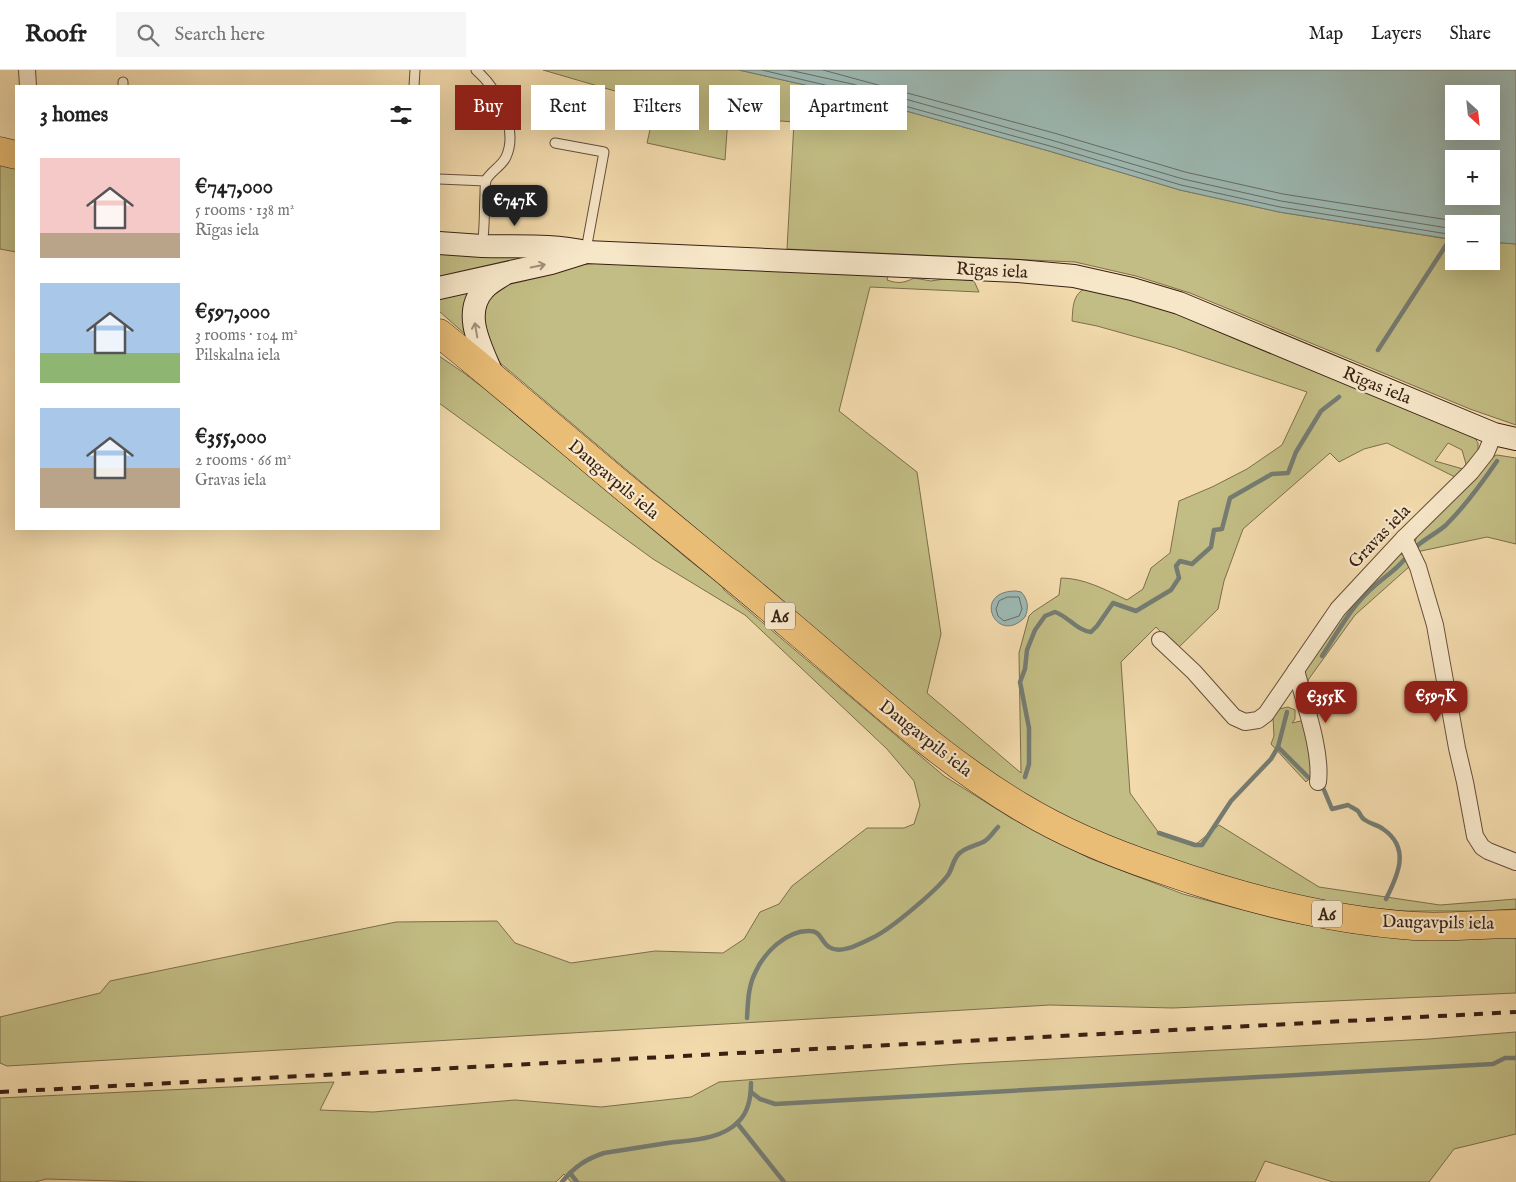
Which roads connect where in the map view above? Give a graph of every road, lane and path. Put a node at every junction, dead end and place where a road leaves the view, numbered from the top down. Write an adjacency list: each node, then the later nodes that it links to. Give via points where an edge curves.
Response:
1 (415, 70): 3 (lane)
2 (476, 70): 8 (lane, via 498,97 510,132 506,157)
3 (414, 85)
4 (555, 144): 11 (lane, via 604,152)
5 (0, 150): 6 (highway)
6 (15, 155)
7 (440, 179): 8 (lane)
8 (486, 181): 10 (lane)
9 (440, 244): 10 (main road, Rīgas iela)
10 (482, 246): 11 (main road, Rīgas iela, via 565,247)
11 (586, 252): 12 (main road, one-way to 11); 16 (main road, Rīgas iela, via 1008,270 1074,276 1132,288 1179,303)
12 (507, 272): 13 (main road); 15 (main road, one-way to 12, via 475,333 474,314 485,288)
13 (440, 288)
14 (440, 334): 15 (highway, Daugavpils iela / A6)
15 (492, 376): 23 (highway, Daugavpils iela / A6, via 934,747 1022,808 1075,836 1131,859 1298,910 1416,926)
16 (1494, 434): 17 (main road, Rīgas iela); 18 (street, Gravas iela, via 1486,453 1471,472)
17 (1516, 440)
18 (1404, 538): 20 (street, Gravas iela, via 1338,609); 22 (street, via 1418,567 1435,625 1475,836 1488,851)
19 (1160, 640): 20 (street, Gravas iela, via 1234,717 1245,722 1258,720 1266,714)
20 (1296, 670): 21 (street, via 1318,756)
21 (1318, 782)
22 (1516, 862)
23 (1516, 924)

